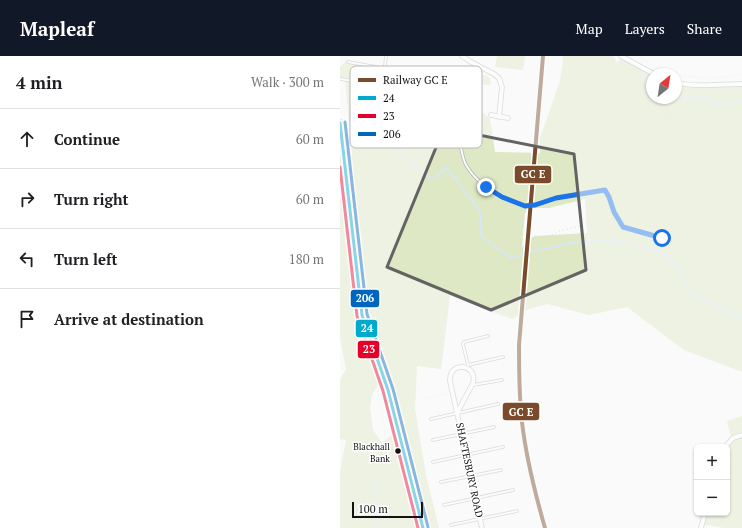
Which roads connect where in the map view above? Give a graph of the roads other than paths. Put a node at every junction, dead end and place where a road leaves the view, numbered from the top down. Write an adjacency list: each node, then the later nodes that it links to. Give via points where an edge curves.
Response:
1 (386, 56): 6 (lane)
2 (462, 56): 7 (street)
3 (621, 56): 9 (street)
4 (348, 62): 5 (lane)
5 (371, 66)
6 (385, 66)
7 (479, 66)
8 (482, 68): 15 (street, via 494,74 502,87)
9 (646, 70)
10 (340, 79): 11 (lane)
11 (350, 81)
12 (682, 84): 13 (street)
13 (742, 84)
14 (491, 115): 15 (street)
15 (499, 117): 16 (street)
16 (508, 118)
17 (340, 123): 46 (main road, via 362,315 395,417)
18 (461, 148): 19 (lane, via 465,164 486,187)
19 (525, 206)
20 (488, 336): 22 (lane, via 464,342)
21 (502, 358): 22 (lane)
22 (467, 366): 24 (street, via 473,375); 26 (street, SHAFTESBURY ROAD, via 458,367 450,374)
23 (502, 380): 24 (lane)
24 (472, 386): 26 (street, SHAFTESBURY ROAD)
25 (498, 404): 26 (lane)
26 (457, 412): 27 (lane); 29 (street, SHAFTESBURY ROAD)
27 (431, 418)
28 (494, 427): 29 (lane)
29 (462, 434): 31 (lane); 34 (street, SHAFTESBURY ROAD)
30 (742, 435): 32 (street)
31 (433, 440)
32 (728, 444)
33 (503, 447): 34 (lane)
34 (466, 455): 35 (lane); 37 (street, SHAFTESBURY ROAD)
35 (433, 462)
36 (501, 470): 37 (lane)
37 (471, 476): 38 (lane); 40 (street, SHAFTESBURY ROAD)
38 (441, 482)
39 (513, 490): 40 (lane)
40 (476, 498): 41 (lane); 44 (street, SHAFTESBURY ROAD)
41 (444, 505)
42 (517, 511): 44 (lane)
43 (704, 516): 48 (street)
44 (480, 519): 45 (lane); 47 (street, SHAFTESBURY ROAD)
45 (451, 526)
46 (423, 528)
47 (482, 528)
48 (701, 528)

